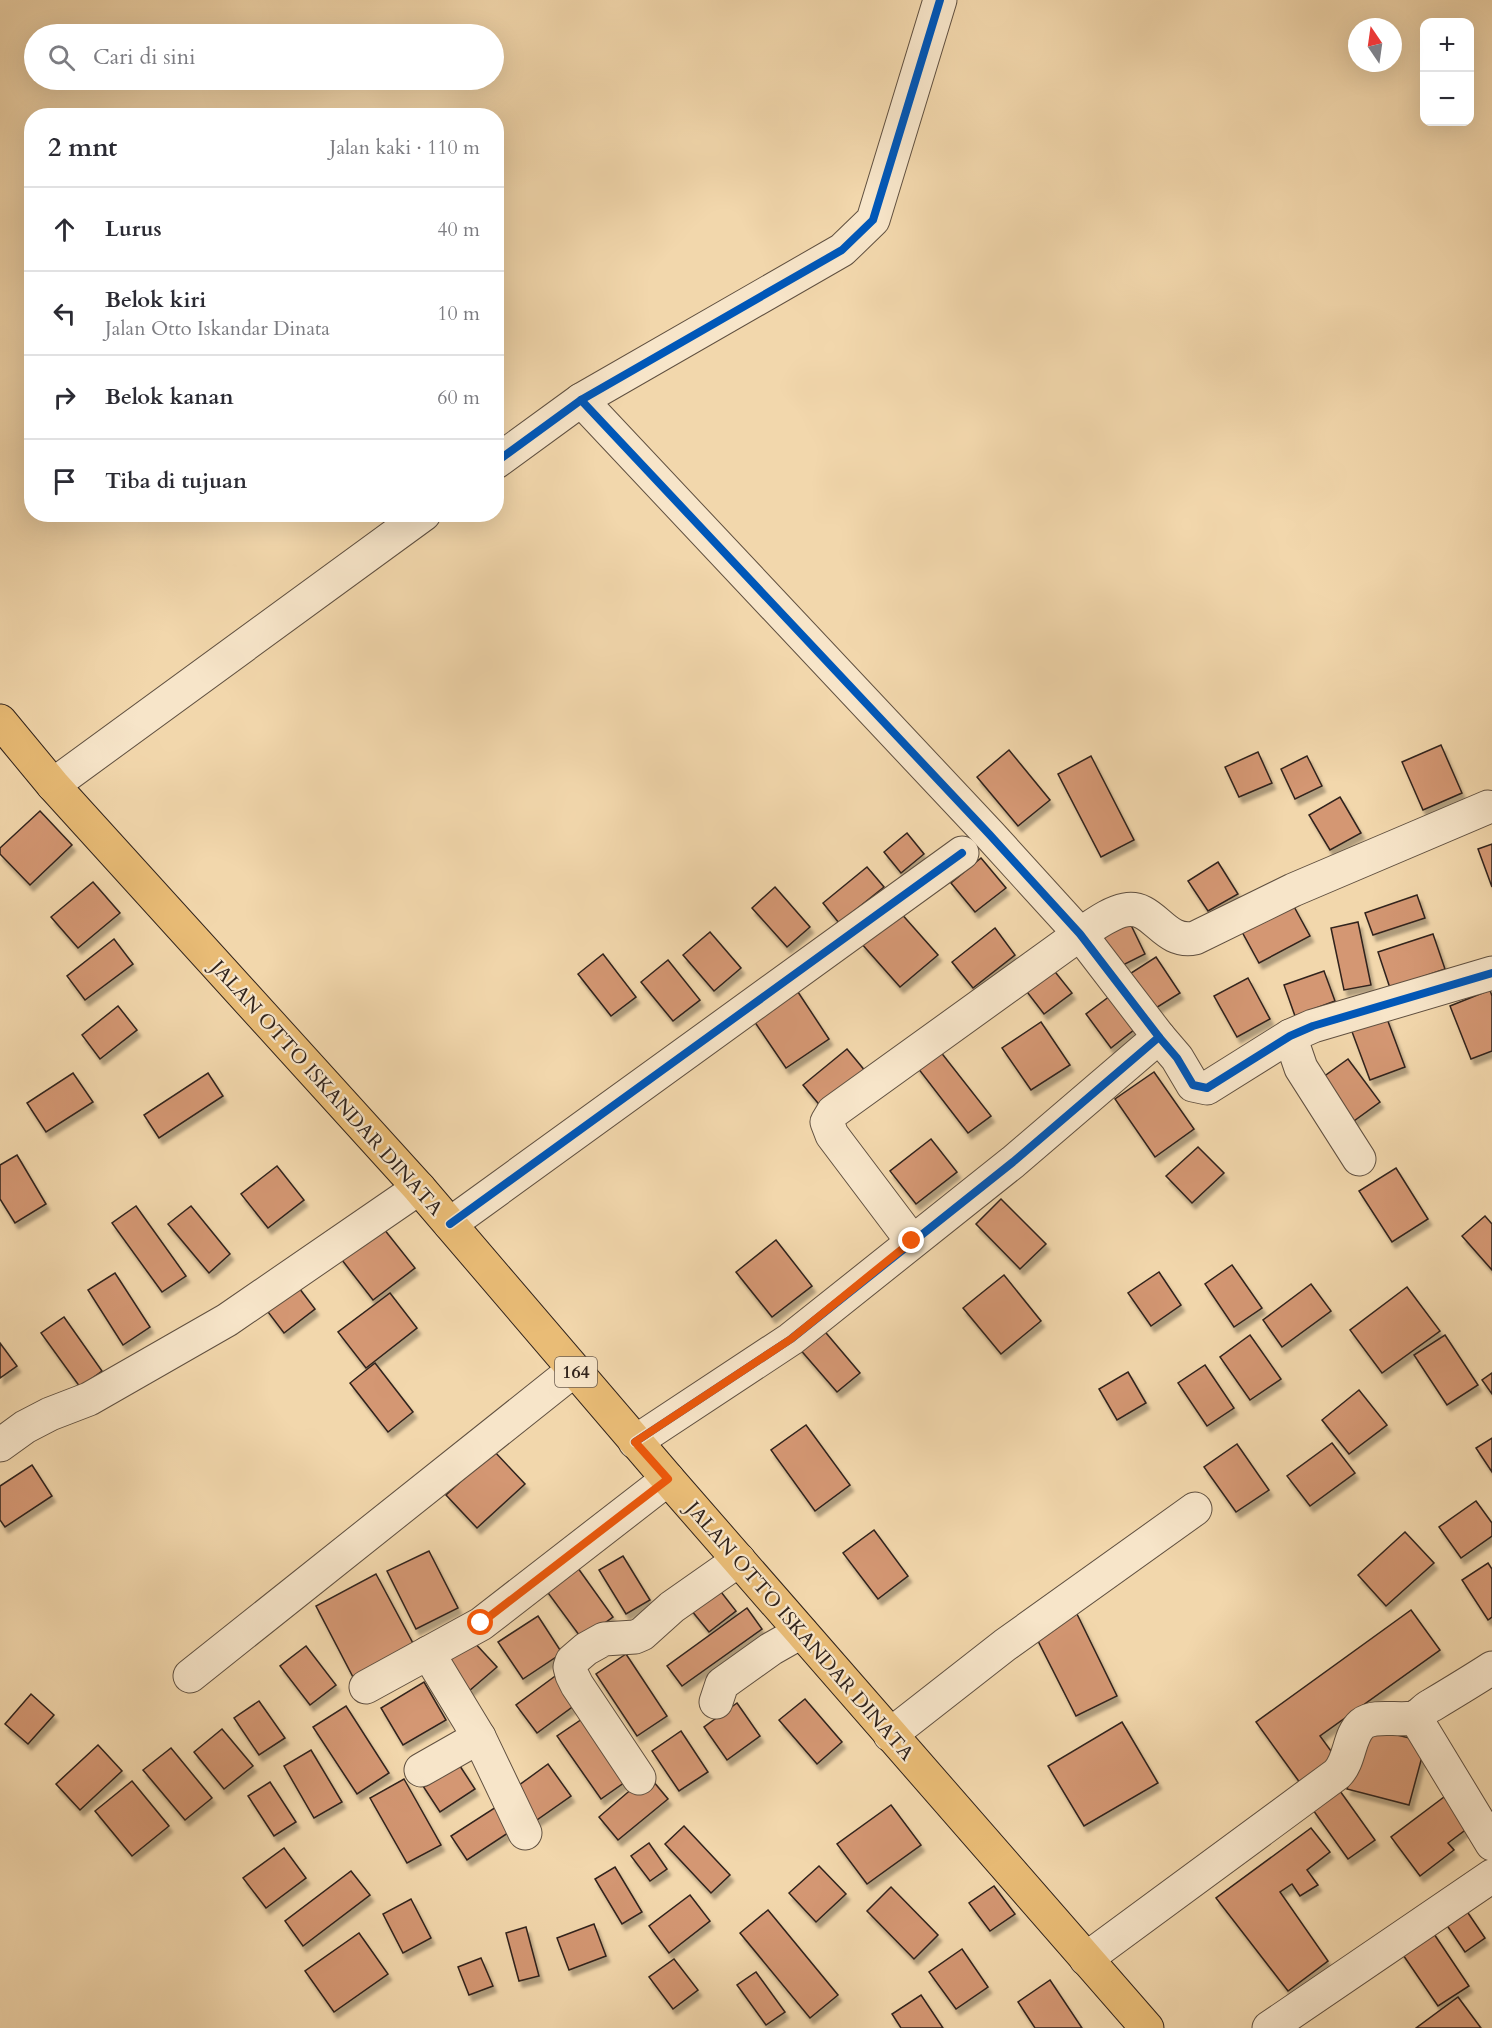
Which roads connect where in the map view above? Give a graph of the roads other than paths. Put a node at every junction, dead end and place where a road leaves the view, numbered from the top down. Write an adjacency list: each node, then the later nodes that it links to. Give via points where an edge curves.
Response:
1 (940, 0): 2 (street, via 873,220 842,250)
2 (581, 400): 3 (street); 9 (street)
3 (504, 456)
4 (413, 522): 6 (street)
5 (0, 721): 6 (main road, JALAN OTTO ISKANDAR DINATA / 164)
6 (53, 785): 14 (main road, JALAN OTTO ISKANDAR DINATA / 164)
7 (1488, 807): 9 (street, via 1293,890 1195,938 1177,938 1144,913 1127,909)
8 (962, 853): 15 (street)
9 (1080, 934): 12 (street); 16 (street, via 828,1119 832,1135)
10 (1492, 973): 11 (street)
11 (1290, 1036): 12 (street, via 1203,1089 1193,1085); 13 (street, via 1301,1068)
12 (1159, 1037): 16 (street, via 1013,1162)
13 (1359, 1159)
14 (419, 1188): 15 (main road, JALAN OTTO ISKANDAR DINATA / 164); 19 (street, via 227,1320 89,1399 25,1426)
15 (450, 1224): 17 (main road, JALAN OTTO ISKANDAR DINATA / 164)
16 (912, 1241): 18 (street, via 791,1339)
17 (574, 1370): 18 (main road, JALAN OTTO ISKANDAR DINATA / 164); 26 (street)
18 (635, 1442): 20 (main road, JALAN OTTO ISKANDAR DINATA / 164)
19 (0, 1445)
20 (668, 1479): 22 (main road, JALAN OTTO ISKANDAR DINATA / 164); 24 (street, via 481,1623)
21 (1195, 1509): 30 (street, via 1005,1645)
22 (738, 1560): 23 (main road, JALAN OTTO ISKANDAR DINATA / 164); 33 (street, via 672,1607 642,1634 604,1639 572,1661 570,1667 577,1684)
23 (801, 1632): 28 (street, via 722,1684); 30 (main road, JALAN OTTO ISKANDAR DINATA / 164)
24 (428, 1653): 27 (street); 31 (street)
25 (1492, 1668): 29 (street)
26 (190, 1676)
27 (366, 1686)
28 (716, 1702)
29 (1415, 1717): 35 (street); 37 (street, via 1376,1719 1361,1725 1337,1774)
30 (890, 1735): 37 (main road, JALAN OTTO ISKANDAR DINATA / 164)
31 (480, 1737): 32 (street); 34 (street)
32 (422, 1770)
33 (639, 1778)
34 (525, 1833)
35 (1492, 1844)
36 (1492, 1876): 39 (street)
37 (1086, 1959): 38 (main road, JALAN OTTO ISKANDAR DINATA / 164)
38 (1147, 2028)
39 (1269, 2028)

